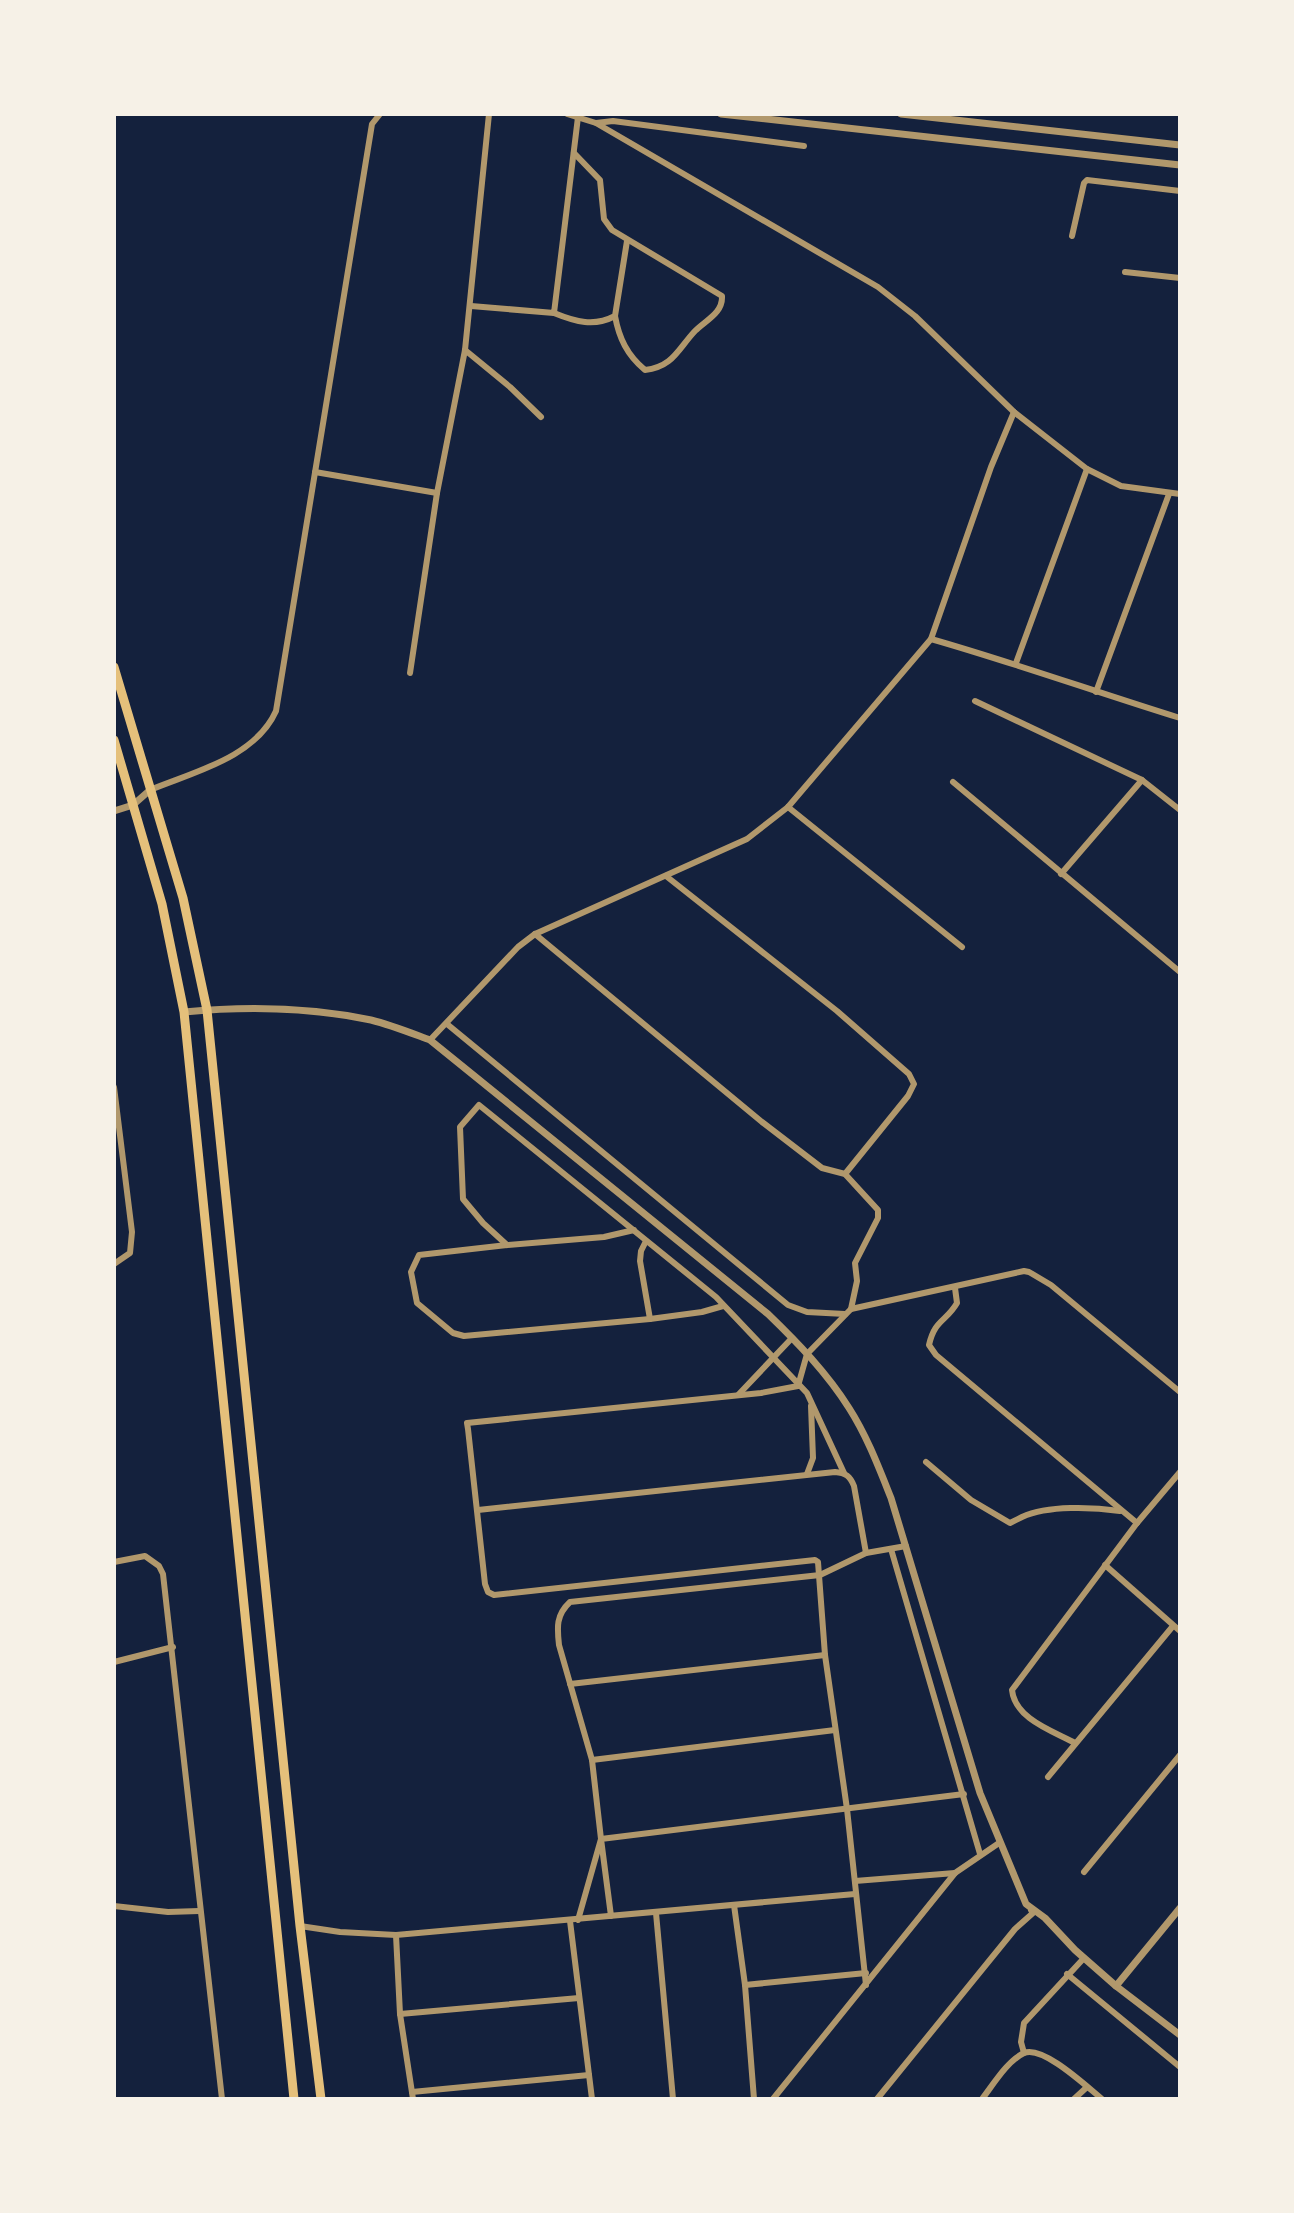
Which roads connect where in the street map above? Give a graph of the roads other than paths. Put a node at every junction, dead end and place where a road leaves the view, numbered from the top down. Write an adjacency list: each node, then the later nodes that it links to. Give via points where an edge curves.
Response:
1 (380, 114): 24 (street, via 372,124)
2 (489, 114): 17 (street)
3 (567, 114): 6 (street)
4 (721, 114): 11 (street)
5 (901, 114): 8 (street)
6 (578, 117): 7 (street); 10 (street)
7 (596, 123): 9 (street); 21 (street, via 878,287 906,307)
8 (1180, 145)
9 (804, 146)
10 (574, 153): 14 (street, via 600,180 606,223); 18 (street)
11 (1180, 165)
12 (1180, 191): 13 (street, via 1087,180)
13 (1072, 236)
14 (627, 241): 19 (street); 19 (street, via 722,296 722,302 677,356 645,370 620,339)
15 (1125, 272): 16 (street)
16 (1180, 278)
17 (471, 306): 18 (street); 20 (street)
18 (554, 313): 19 (street, via 586,323)
19 (615, 316)
20 (465, 350): 22 (street); 25 (street)
21 (1014, 412): 23 (street); 28 (street)
22 (541, 417)
23 (1087, 469): 26 (street, via 1121,486); 29 (street)
24 (315, 472): 25 (street); 38 (street, via 270,724 235,754)
25 (437, 493): 31 (street)
26 (1169, 494): 27 (street); 32 (street)
27 (1180, 494)
28 (931, 639): 29 (street); 40 (street)
29 (1016, 663): 32 (street)
30 (114, 667): 38 (main road)
31 (410, 673)
32 (1096, 692): 34 (street)
33 (975, 701): 36 (street)
34 (1180, 718)
35 (114, 740): 39 (main road)
36 (1142, 780): 41 (street); 43 (street)
37 (953, 782): 43 (street)
38 (150, 790): 39 (street); 48 (main road, via 183,898)
39 (133, 805): 42 (street); 49 (main road, via 162,904)
40 (788, 807): 44 (street, via 747,839); 46 (street)
41 (1180, 810)
42 (114, 811)
43 (1061, 874): 47 (street)
44 (666, 876): 45 (street); 54 (street, via 909,1074 914,1084 908,1096)
45 (535, 934): 50 (street); 54 (street, via 762,1122 822,1168)
46 (962, 947)
47 (1180, 972)
48 (207, 1010): 49 (street); 51 (street, via 326,1012); 112 (main road)
49 (184, 1012): 129 (main road)
50 (447, 1024): 51 (street); 61 (street, via 788,1305 807,1312)
51 (430, 1040): 63 (street)
52 (114, 1087): 53 (street)
53 (117, 1136): 58 (street, via 132,1243 130,1253)
54 (845, 1174): 61 (street, via 878,1210 855,1263 857,1281)
55 (634, 1230): 56 (street); 57 (street); 57 (street, via 479,1105 460,1127 463,1199)
56 (646, 1241): 60 (street); 62 (street, via 640,1261)
57 (507, 1245): 62 (street, via 419,1255 411,1272 417,1303 459,1336)
58 (114, 1264)
59 (955, 1288): 61 (street); 67 (street, via 1029,1272 1089,1314); 75 (street, via 957,1303 937,1323 929,1345 936,1355)
60 (723, 1306): 62 (street); 65 (street)
61 (848, 1311): 64 (street)
62 (650, 1319)
63 (792, 1338): 64 (street); 65 (street)
64 (807, 1354): 66 (street); 77 (street, via 863,1434)
65 (773, 1357): 66 (street); 68 (street)
66 (798, 1386): 68 (street); 69 (street)
67 (1180, 1392)
68 (739, 1394): 74 (street, via 467,1423)
69 (811, 1400): 71 (street); 72 (street, via 813,1451)
70 (926, 1462): 75 (street, via 971,1500 1010,1523 1063,1509)
71 (844, 1473): 72 (street); 79 (street, via 858,1498)
72 (807, 1474): 74 (street)
73 (1179, 1477): 76 (street)
74 (478, 1510): 82 (street, via 485,1584 494,1595 815,1560)
75 (1124, 1512): 76 (street)
76 (1137, 1523): 81 (street)
77 (906, 1546): 78 (street); 97 (street)
78 (891, 1549): 79 (street); 94 (street)
79 (866, 1553): 82 (street)
80 (114, 1562): 85 (street, via 145,1556 159,1566)
81 (1105, 1565): 83 (street); 90 (street, via 1012,1690 1029,1718)
82 (820, 1575): 86 (street); 88 (street, via 570,1602 557,1625)
83 (1173, 1626): 84 (street); 90 (street)
84 (1180, 1631)
85 (173, 1647): 87 (street); 107 (street)
86 (825, 1655): 88 (street); 89 (street)
87 (114, 1662)
88 (570, 1684): 92 (street)
89 (835, 1730): 92 (street); 95 (street)
90 (1075, 1743): 93 (street)
91 (1180, 1755): 99 (street)
92 (592, 1760): 96 (street)
93 (1048, 1777)
94 (964, 1794): 95 (street); 98 (street)
95 (847, 1809): 96 (street); 101 (street)
96 (601, 1839): 109 (street); 110 (street)
97 (999, 1843): 98 (street); 103 (street)
98 (980, 1854): 100 (street)
99 (1084, 1872)
100 (955, 1873): 101 (street); 118 (street)
101 (855, 1881): 102 (street)
102 (855, 1894): 104 (street); 115 (street)
103 (1026, 1904): 114 (street); 135 (street, via 1033,1913)
104 (734, 1905): 108 (street); 117 (street)
105 (114, 1906): 107 (street)
106 (1180, 1908): 119 (street)
107 (199, 1911): 128 (street)
108 (656, 1913): 109 (street); 132 (street)
109 (611, 1916): 110 (street)
110 (578, 1920): 111 (street)
111 (570, 1921): 113 (street); 120 (street)
112 (300, 1926): 113 (street); 130 (main road)
113 (396, 1935): 121 (street)
114 (1084, 1958): 116 (street); 119 (street)
115 (866, 1973): 117 (street); 118 (street)
116 (1067, 1974): 123 (street, via 1024,2023); 124 (street)
117 (745, 1985): 133 (street)
118 (866, 1985): 134 (street)
119 (1116, 1986): 122 (street)
120 (579, 1998): 121 (street); 125 (street)
121 (400, 2014): 127 (street)
122 (1180, 2035)
123 (1024, 2053): 126 (street, via 1045,2055); 136 (street)
124 (1180, 2067)
125 (589, 2075): 127 (street); 131 (street)
126 (1087, 2087): 137 (street); 138 (street)
127 (413, 2095)
128 (222, 2099)
129 (294, 2099)
130 (321, 2099)
131 (592, 2099)
132 (673, 2099)
133 (754, 2099)
134 (773, 2099)
135 (877, 2099)
136 (982, 2099)
137 (1074, 2099)
138 (1102, 2099)

